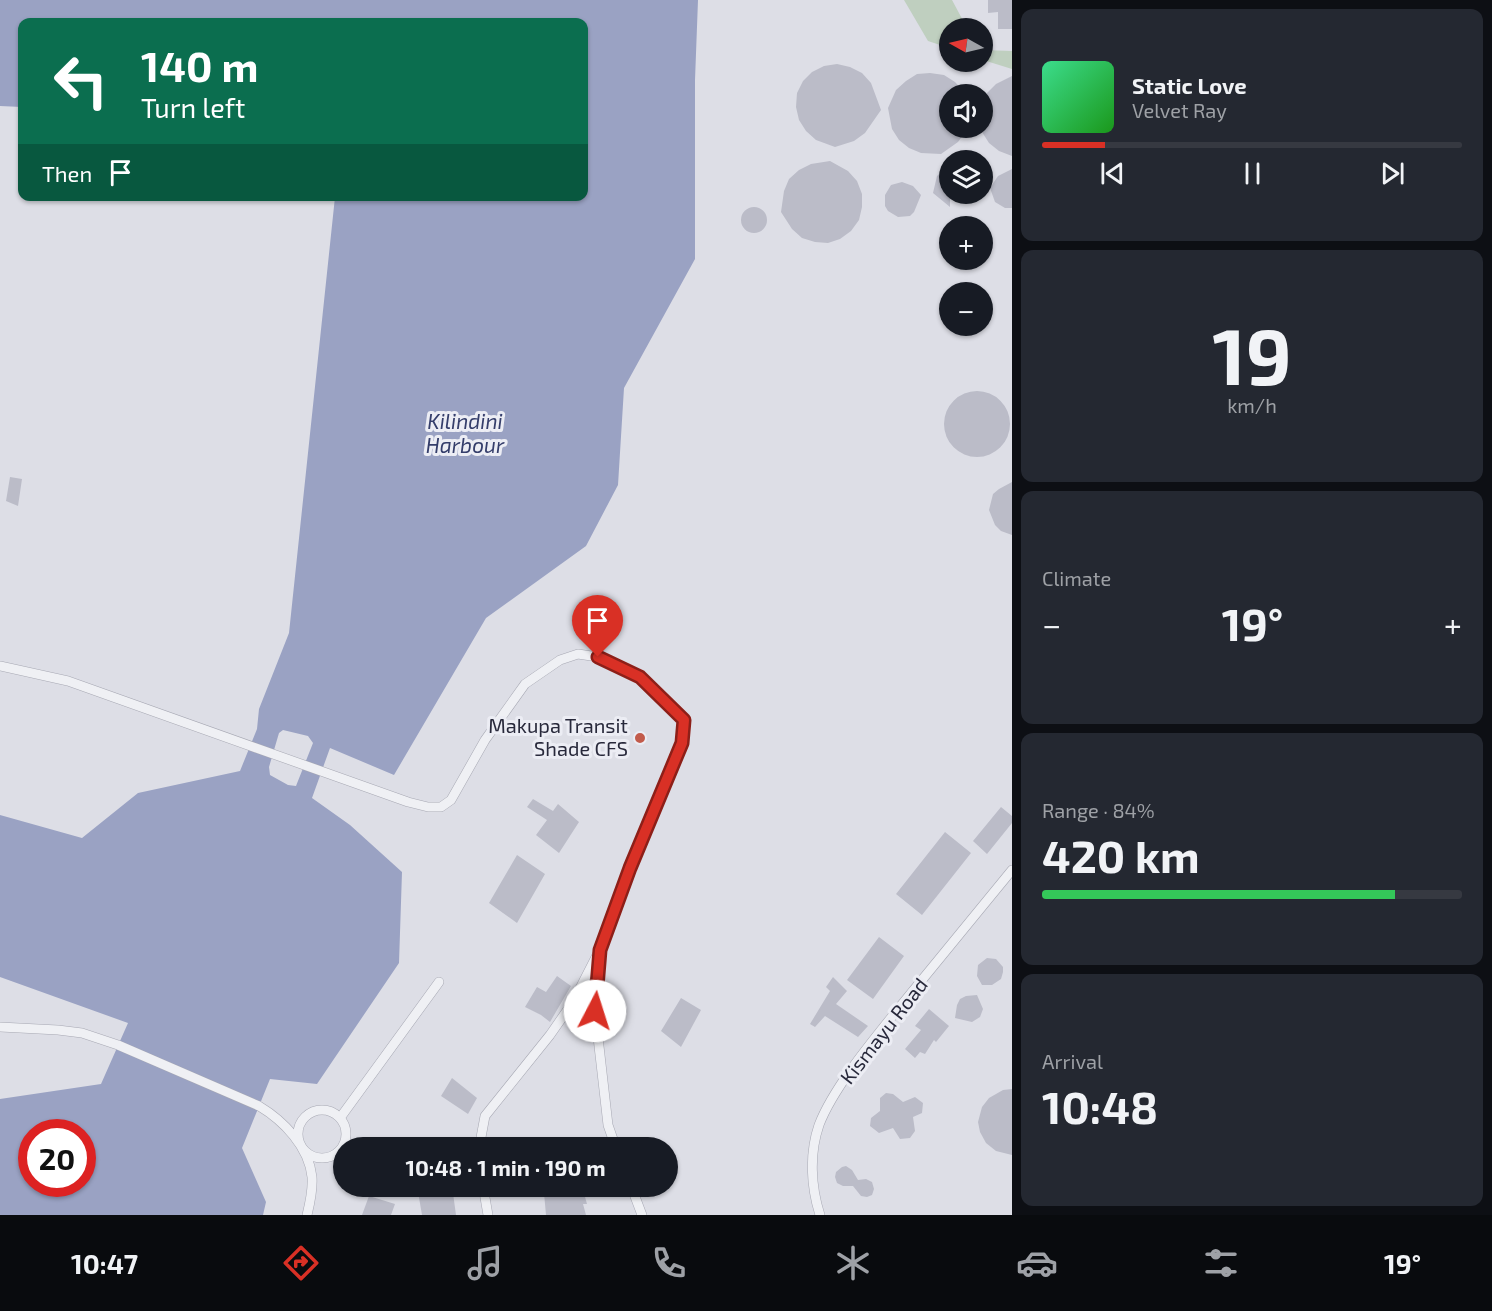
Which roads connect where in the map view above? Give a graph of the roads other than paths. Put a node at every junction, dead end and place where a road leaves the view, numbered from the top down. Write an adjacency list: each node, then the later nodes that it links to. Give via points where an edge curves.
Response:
1 (0, 666): 3 (lane, via 68,681 408,802 441,807 451,800 485,740 525,684 560,660 578,654 598,657 640,677 684,720 682,743)
2 (1012, 870): 15 (lane, Kismayu Road, via 873,1041 820,1123 812,1168)
3 (600, 950): 7 (lane, via 573,1002 485,1116); 8 (lane, via 595,1011)
4 (439, 982): 6 (lane)
5 (0, 1027): 9 (lane, via 82,1033 118,1045 259,1106 273,1114)
6 (340, 1118): 9 (lane, via 320,1110 306,1115 298,1134); 9 (lane, via 346,1140 334,1155 318,1158)
7 (481, 1137)
8 (612, 1137)
9 (301, 1147): 12 (lane, via 312,1177)
10 (485, 1197): 13 (lane)
11 (635, 1197): 14 (lane)
12 (307, 1215)
13 (488, 1215)
14 (642, 1215)
15 (820, 1215)

